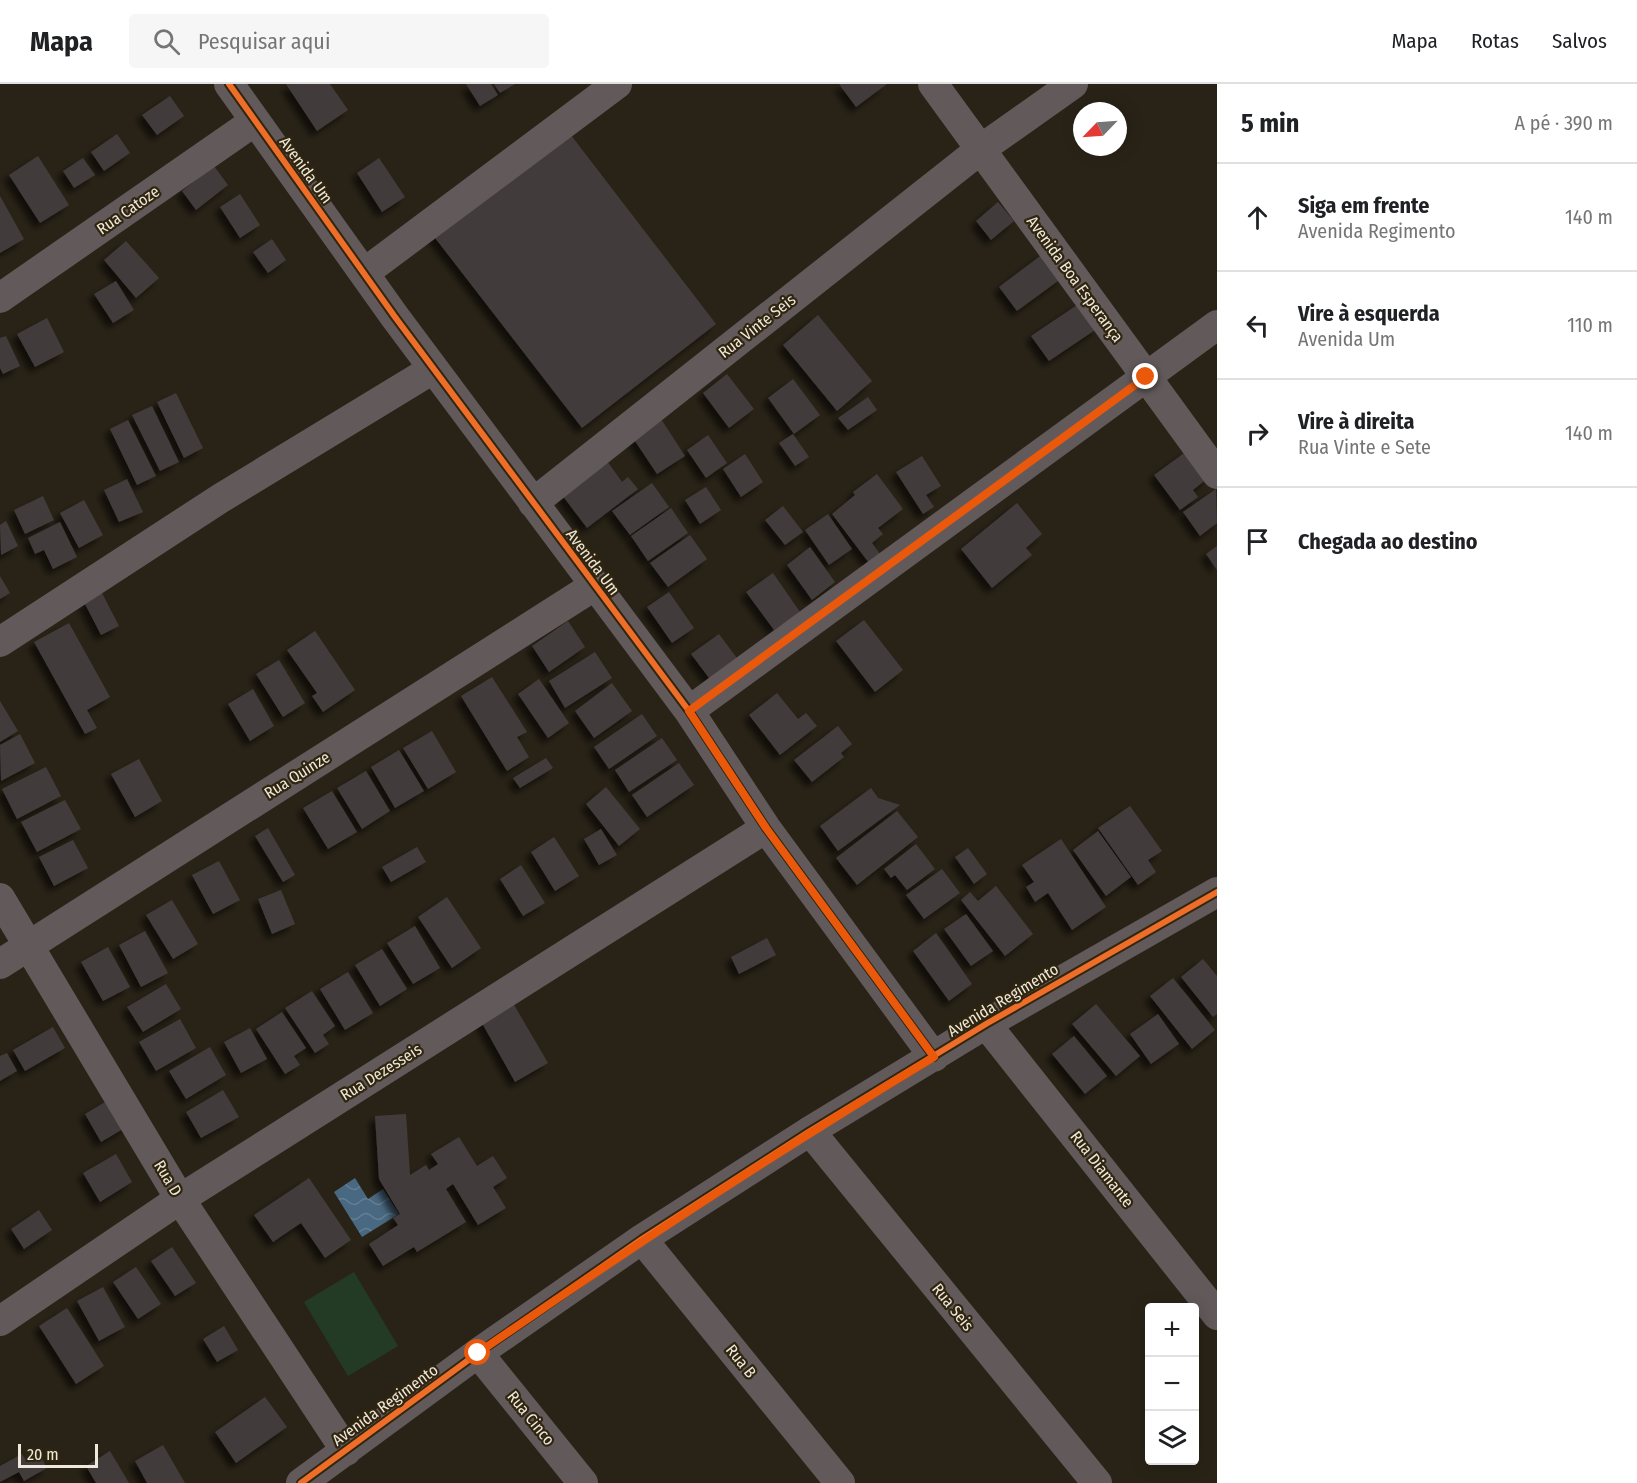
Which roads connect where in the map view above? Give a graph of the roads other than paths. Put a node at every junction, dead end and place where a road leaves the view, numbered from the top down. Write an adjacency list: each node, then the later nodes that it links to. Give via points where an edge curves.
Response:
1 (229, 84): 5 (street, Avenida Um)
2 (617, 84): 7 (street)
3 (933, 84): 6 (street, Avenida Boa Esperança)
4 (1073, 84): 6 (street, Rua Vinte Seis)
5 (255, 121): 7 (street, Avenida Um); 8 (street, Rua Catoze)
6 (981, 149): 11 (street, Avenida Boa Esperança); 13 (street, Rua Vinte Seis)
7 (364, 273): 10 (street, Avenida Um)
8 (0, 298)
9 (1217, 325): 11 (street)
10 (433, 369): 13 (street, Avenida Um); 15 (street, via 221,498)
11 (1146, 377): 12 (street, Avenida Boa Esperança); 16 (street)
12 (1217, 474)
13 (533, 503): 14 (street, Avenida Um)
14 (594, 586): 16 (street, Avenida Um); 20 (street, Rua Quinze)
15 (0, 642)
16 (689, 711): 17 (street, Avenida Um)
17 (766, 828): 23 (street, Avenida Um); 25 (street, Rua Dezesseis)
18 (1217, 891): 22 (street, Avenida Regimento)
19 (0, 898): 20 (street, Rua D)
20 (27, 946): 21 (street, Rua Quinze); 25 (street, Rua D)
21 (0, 964)
22 (986, 1024): 23 (street, Avenida Regimento); 27 (street, Rua Diamante)
23 (934, 1057): 24 (street, Avenida Regimento)
24 (810, 1131): 26 (street, Avenida Regimento); 34 (street, Rua Seis)
25 (180, 1199): 28 (street, Rua Dezesseis); 30 (street, Rua D)
26 (642, 1239): 29 (street, Avenida Regimento); 33 (street, Rua B)
27 (1217, 1315)
28 (0, 1321)
29 (478, 1353): 30 (street, Avenida Regimento); 32 (street, Rua Cinco)
30 (346, 1451): 31 (street, Avenida Regimento)
31 (313, 1480)
32 (583, 1483)
33 (840, 1483)
34 (1097, 1483)

